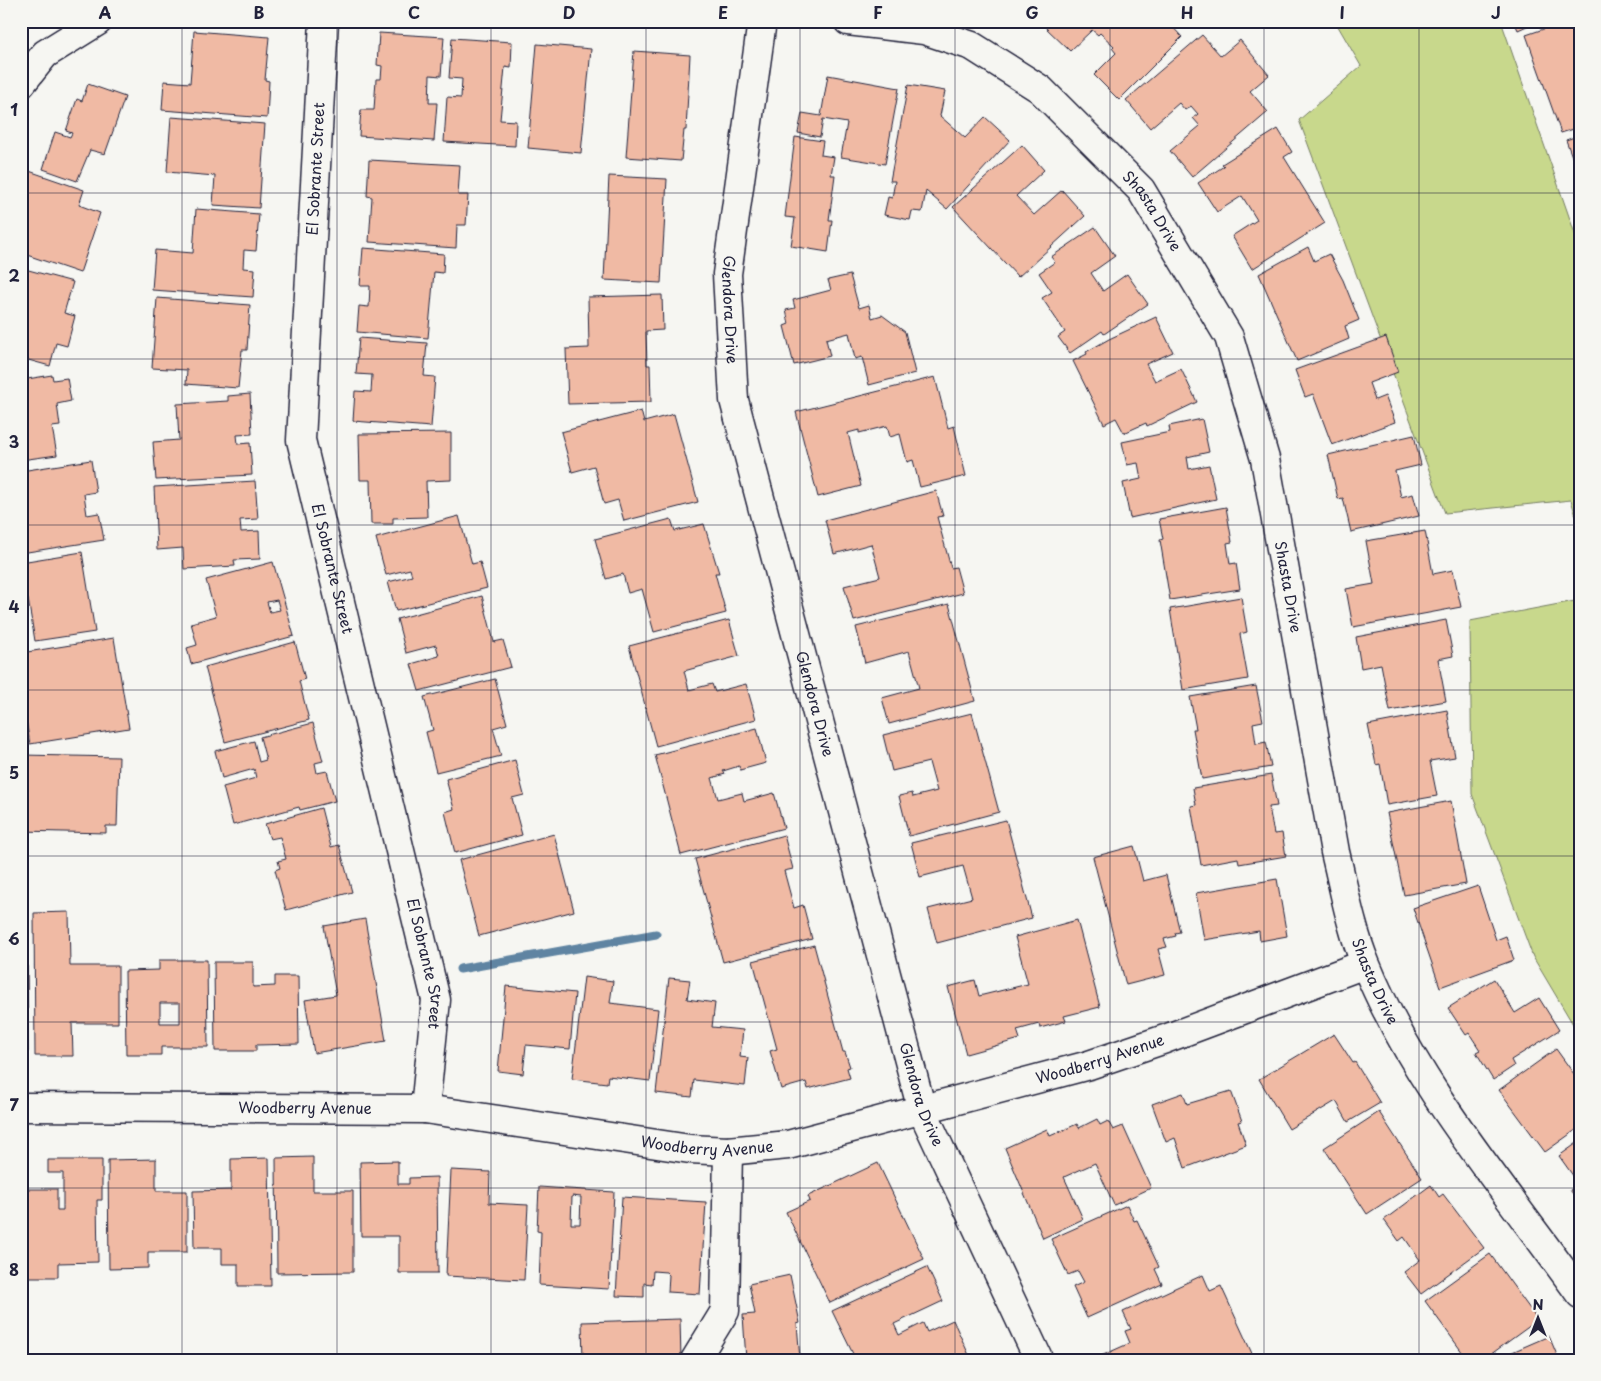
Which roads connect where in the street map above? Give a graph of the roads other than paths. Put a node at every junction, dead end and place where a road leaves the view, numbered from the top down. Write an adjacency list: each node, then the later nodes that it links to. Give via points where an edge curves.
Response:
1 (98, 21): 5 (street, via 46,54)
2 (324, 21): 8 (street, El Sobrante Street, via 301,440 436,1000)
3 (762, 21): 9 (street, Glendora Drive, via 727,274 734,400)
4 (848, 21): 6 (street, Shasta Drive, via 924,30 972,46 1040,89 1142,190 1230,337 1265,459 1330,825 1349,909)
5 (21, 84)
6 (1366, 964): 9 (street, Woodberry Avenue, via 1089,1065); 11 (street, Shasta Drive, via 1424,1074 1472,1147)
7 (21, 1107): 8 (street, Woodberry Avenue)
8 (425, 1109): 10 (street, Woodberry Avenue, via 690,1150)
9 (922, 1110): 10 (street, Woodberry Avenue, via 788,1145); 13 (street, Glendora Drive)
10 (728, 1151): 12 (street, via 725,1311)
11 (1580, 1294)
12 (694, 1360)
13 (1039, 1360)

